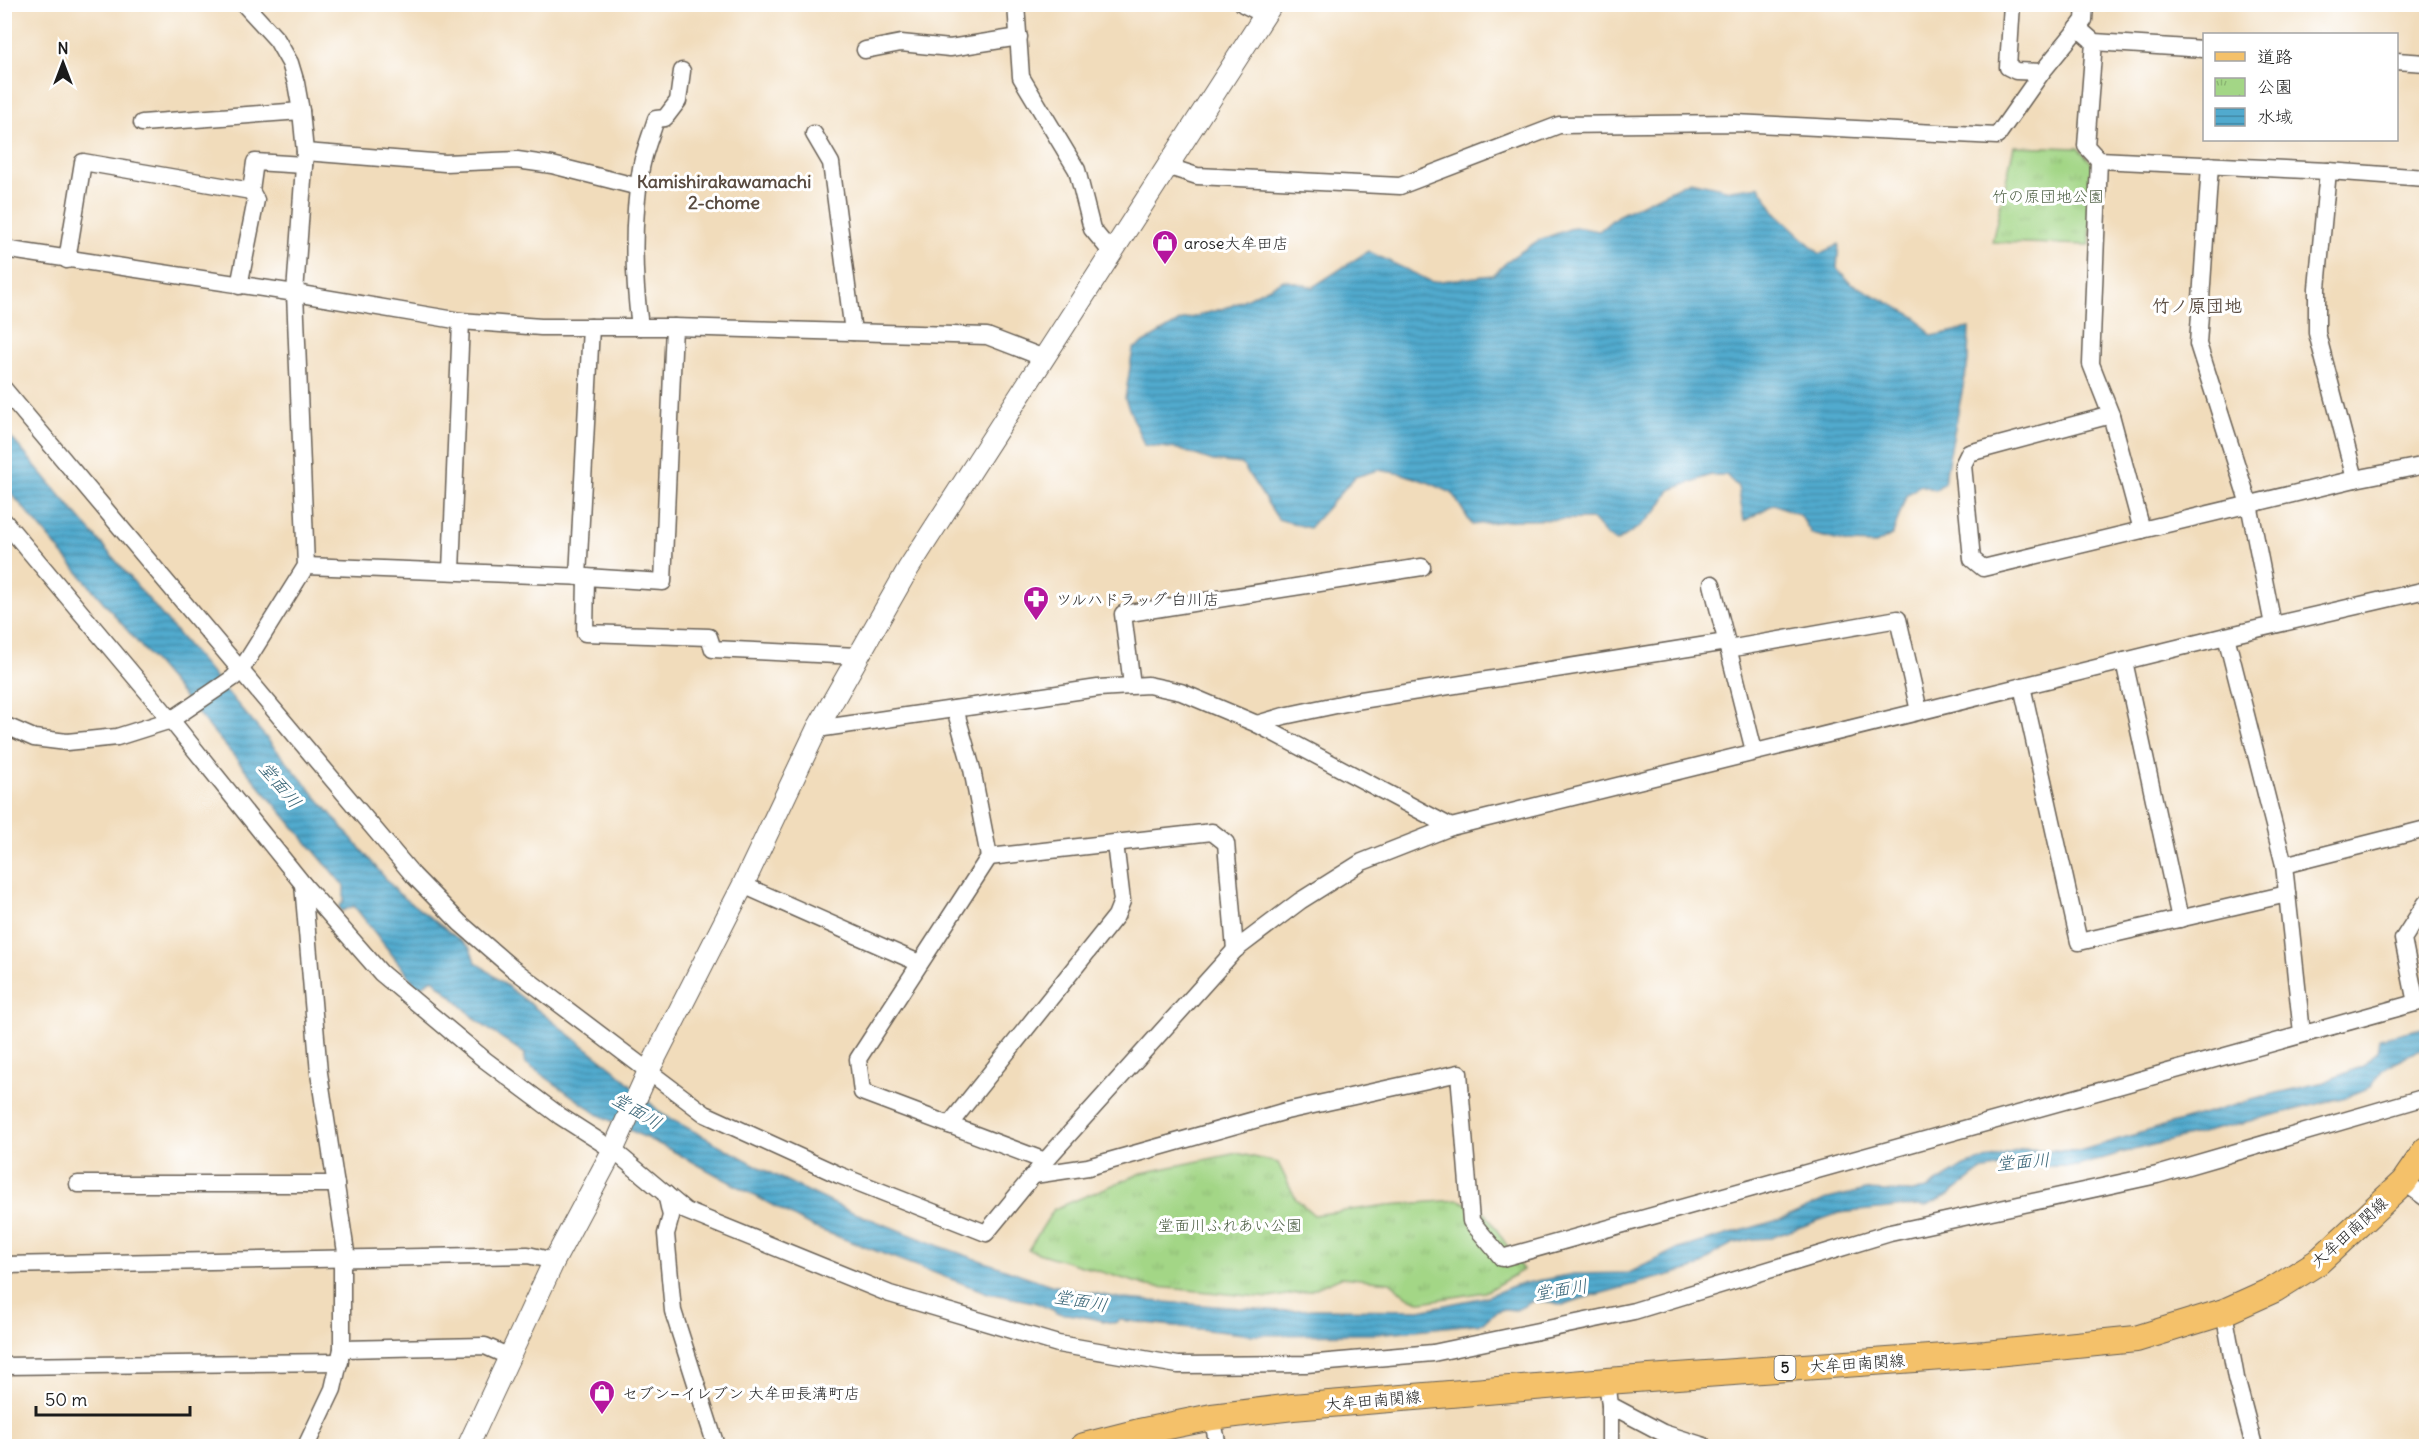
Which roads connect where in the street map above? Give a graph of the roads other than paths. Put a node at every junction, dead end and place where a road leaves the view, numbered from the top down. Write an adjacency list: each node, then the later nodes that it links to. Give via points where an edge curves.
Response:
1 (244, 4): 16 (street, via 277,40 290,63)
2 (1016, 4): 8 (street)
3 (1244, 4): 6 (street)
4 (2012, 4): 15 (street, via 2008,67)
5 (2085, 4): 7 (street, via 2084,20)
6 (1269, 10): 22 (street)
7 (2078, 28): 9 (street); 15 (street)
8 (1018, 37): 11 (street, via 950,48 900,43); 28 (street, via 1021,77 1077,170 1092,229)
9 (2094, 42): 10 (street); 20 (street, via 2085,146)
10 (2203, 49)
11 (865, 50)
12 (2398, 61): 13 (street)
13 (2427, 63)
14 (682, 70): 25 (street, via 678,101 665,118 656,119 641,166)
15 (2042, 72): 22 (street, via 1997,136 1735,123 1559,125 1401,186 1197,176)
16 (301, 111): 17 (street); 19 (street)
17 (142, 123)
18 (814, 134): 36 (street, via 831,163)
19 (305, 158): 25 (street, via 445,163 517,160); 26 (street, via 255,162); 31 (street)
20 (2098, 160): 21 (street); 39 (street, via 2091,364)
21 (2210, 165): 23 (street); 42 (street, via 2198,344)
22 (1166, 166): 28 (street)
23 (2328, 171): 24 (street); 41 (street, via 2317,288 2317,333)
24 (2427, 178)
25 (639, 187): 34 (street, via 635,287)
26 (251, 191): 29 (street, via 83,162); 30 (street, via 256,200)
27 (4, 249): 29 (street)
28 (1111, 252): 37 (street)
29 (68, 260): 30 (street)
30 (239, 286): 31 (street)
31 (295, 293): 32 (street); 45 (street)
32 (461, 321): 33 (street); 47 (street)
33 (591, 327): 34 (street); 48 (street)
34 (640, 327): 35 (street)
35 (674, 327): 36 (street); 48 (street, via 663,582)
36 (853, 332): 37 (street, via 987,336)
37 (1044, 358): 54 (street, via 908,569)
38 (4, 389): 56 (street)
39 (2111, 415): 44 (street); 44 (street, via 1969,453 1963,465 1972,559 1975,569)
40 (2427, 465): 41 (street)
41 (2355, 479): 42 (street)
42 (2249, 504): 44 (street); 51 (street)
43 (4, 521): 61 (street)
44 (2142, 530)
45 (306, 566): 47 (street); 56 (street)
46 (1422, 567): 57 (street, via 1124,614)
47 (452, 572): 48 (street)
48 (582, 577): 54 (street, via 585,633 708,637 713,649)
49 (1713, 584): 53 (street)
50 (2427, 590): 51 (street)
51 (2273, 625): 52 (street)
52 (2226, 636): 55 (street); 70 (street)
53 (1727, 645): 60 (street, via 1898,619); 62 (street, via 1355,701); 65 (street)
54 (857, 656): 64 (street)
55 (2124, 661): 58 (street); 75 (street)
56 (237, 674): 61 (street); 80 (street, via 460,923)
57 (1132, 685): 59 (street); 62 (street, via 1181,692)
58 (2022, 686): 60 (street); 75 (street, via 2079,942)
59 (956, 710): 64 (street); 69 (street)
60 (1919, 711): 65 (street)
61 (171, 720): 63 (street, via 117,737 67,742 34,738); 71 (street)
62 (1257, 724): 66 (street)
63 (4, 725)
64 (817, 729): 72 (street)
65 (1754, 751): 66 (street)
66 (1451, 827): 76 (street, via 1362,862 1300,901)
67 (2427, 829): 70 (street)
68 (1115, 843): 69 (street); 76 (street, via 1212,832 1226,843); 82 (street, via 1122,901 1116,916)
69 (989, 857): 77 (street)
70 (2284, 865): 73 (street)
71 (303, 884): 83 (street, via 381,973 441,1025 560,1116); 89 (street, via 319,1073)
72 (743, 885): 77 (street); 80 (street)
73 (2287, 894): 75 (street); 79 (street)
74 (2427, 903): 78 (street, via 2403,939)
75 (2180, 919)
76 (1235, 950): 85 (street)
77 (919, 963): 82 (street, via 858,1059 862,1092)
78 (2421, 1001): 79 (street)
79 (2302, 1033): 86 (street, via 1502,1258 1471,1221 1459,1073 1298,1108 1089,1167)
80 (648, 1072): 83 (street); 86 (street, via 705,1114 839,1175 986,1233)
81 (2427, 1096): 90 (street, via 2157,1175 1890,1233 1634,1311 1433,1353 1306,1364 1178,1365 1058,1344 890,1294 686,1211)
82 (949, 1125): 85 (street)
83 (613, 1150): 90 (street); 93 (street)
84 (2427, 1150): 87 (main road, 大牟田南関線 / 5)
85 (1045, 1161): 86 (street)
86 (1034, 1175)
87 (2404, 1182): 91 (street); 95 (main road, 大牟田南関線 / 5, via 2318,1262 2275,1289)
88 (78, 1184): 89 (street)
89 (336, 1184): 92 (street)
90 (666, 1194): 103 (street, via 671,1216 666,1234 673,1311)
91 (2427, 1198)
92 (345, 1260): 93 (street, via 528,1255); 94 (street); 96 (street)
93 (554, 1261): 97 (street)
94 (4, 1265)
95 (2224, 1312): 99 (main road, 大牟田南関線 / 5, via 2136,1339); 108 (street)
96 (341, 1356): 97 (street, via 485,1346); 98 (street); 101 (street, via 333,1389)
97 (510, 1357): 102 (street)
98 (4, 1366)
99 (1609, 1393): 100 (main road, 大牟田南関線 / 5, via 1293,1407); 106 (street); 107 (street, via 1663,1433)
100 (1212, 1417): 104 (main road, 大牟田南関線 / 5); 105 (street)
101 (306, 1446)
102 (468, 1446)
103 (716, 1446)
104 (1084, 1446)
105 (1218, 1446)
106 (1610, 1446)
107 (1704, 1446)
108 (2254, 1446)

